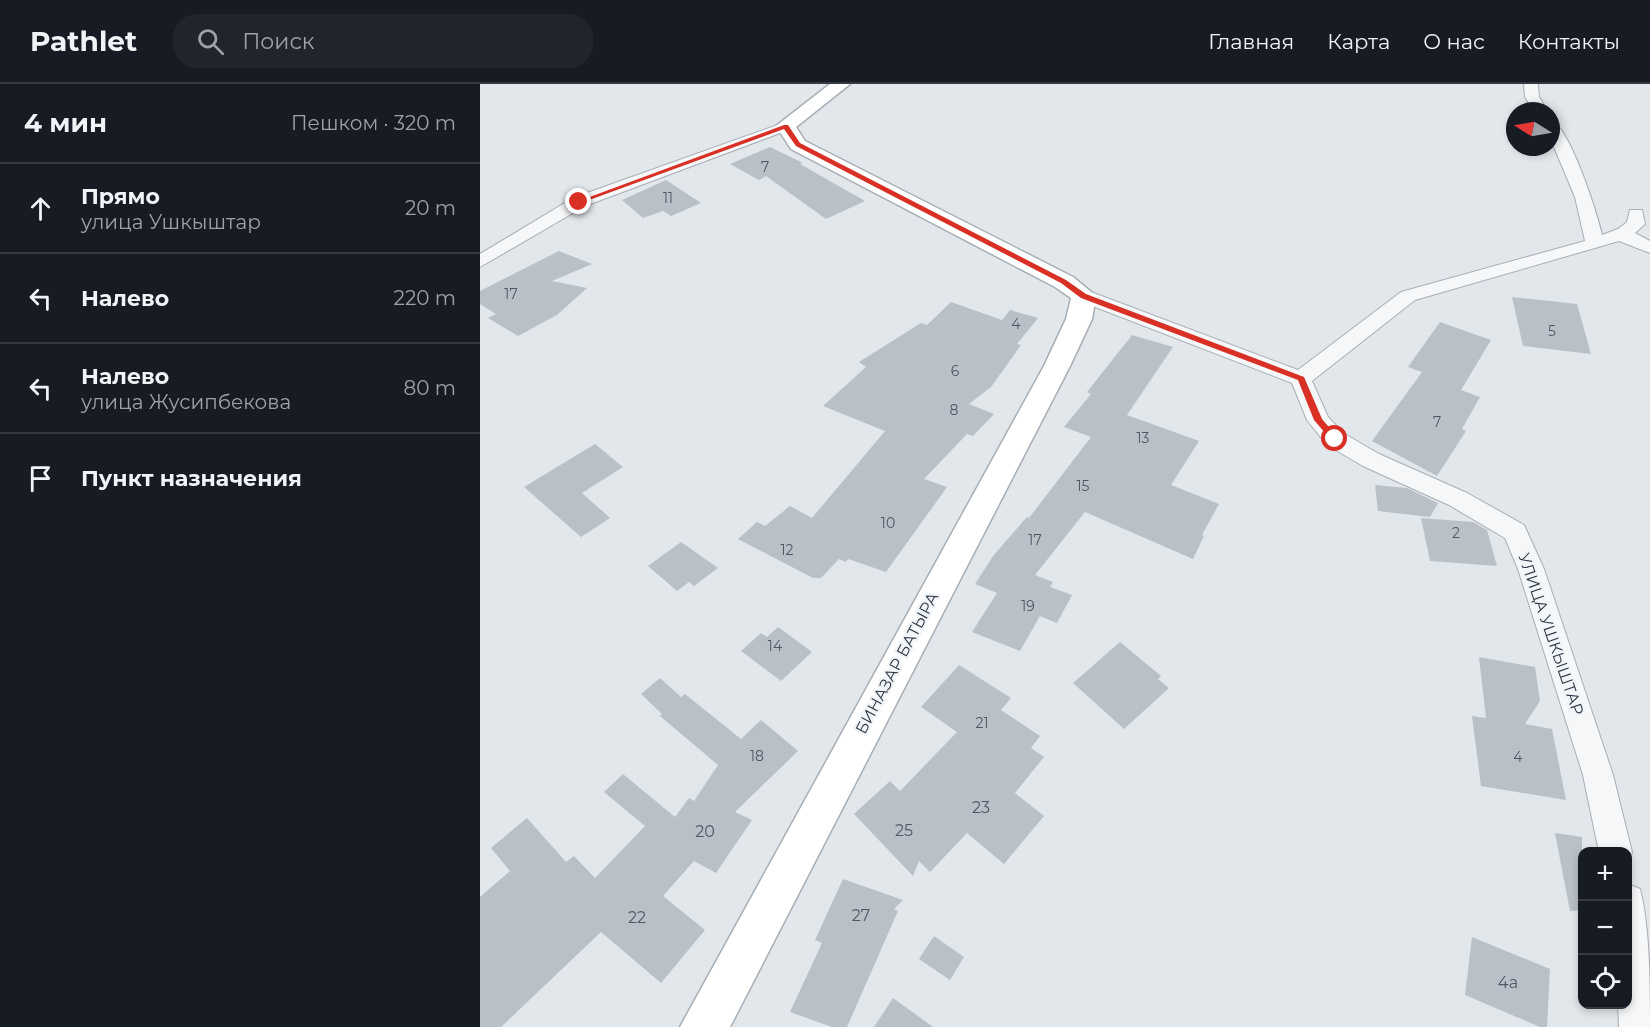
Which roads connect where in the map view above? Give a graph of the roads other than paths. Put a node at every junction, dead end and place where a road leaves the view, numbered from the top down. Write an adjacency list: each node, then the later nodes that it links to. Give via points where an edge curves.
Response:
1 (841, 84): 4 (street)
2 (1532, 84): 3 (street)
3 (1535, 102)
4 (786, 126): 10 (street, via 579,202); 11 (street, via 798,145 1064,282)
5 (1560, 145): 8 (street, via 1582,193)
6 (1636, 214): 7 (street, via 1636,224)
7 (1617, 235): 8 (street); 9 (street, via 1631,237)
8 (1594, 243): 12 (street, via 1408,296)
9 (1650, 248)
10 (480, 262)
11 (1084, 296): 12 (street); 15 (street, БИНАЗАР БАТЫРА, via 1079,319 1057,366)
12 (1301, 379): 13 (street, УЛИЦА УШКЫШТАР, via 1318,420 1335,439 1371,460 1458,499 1515,532 1531,569 1598,775)
13 (1615, 847)
14 (1632, 951): 16 (street)
15 (704, 1027)
16 (1638, 1027)

